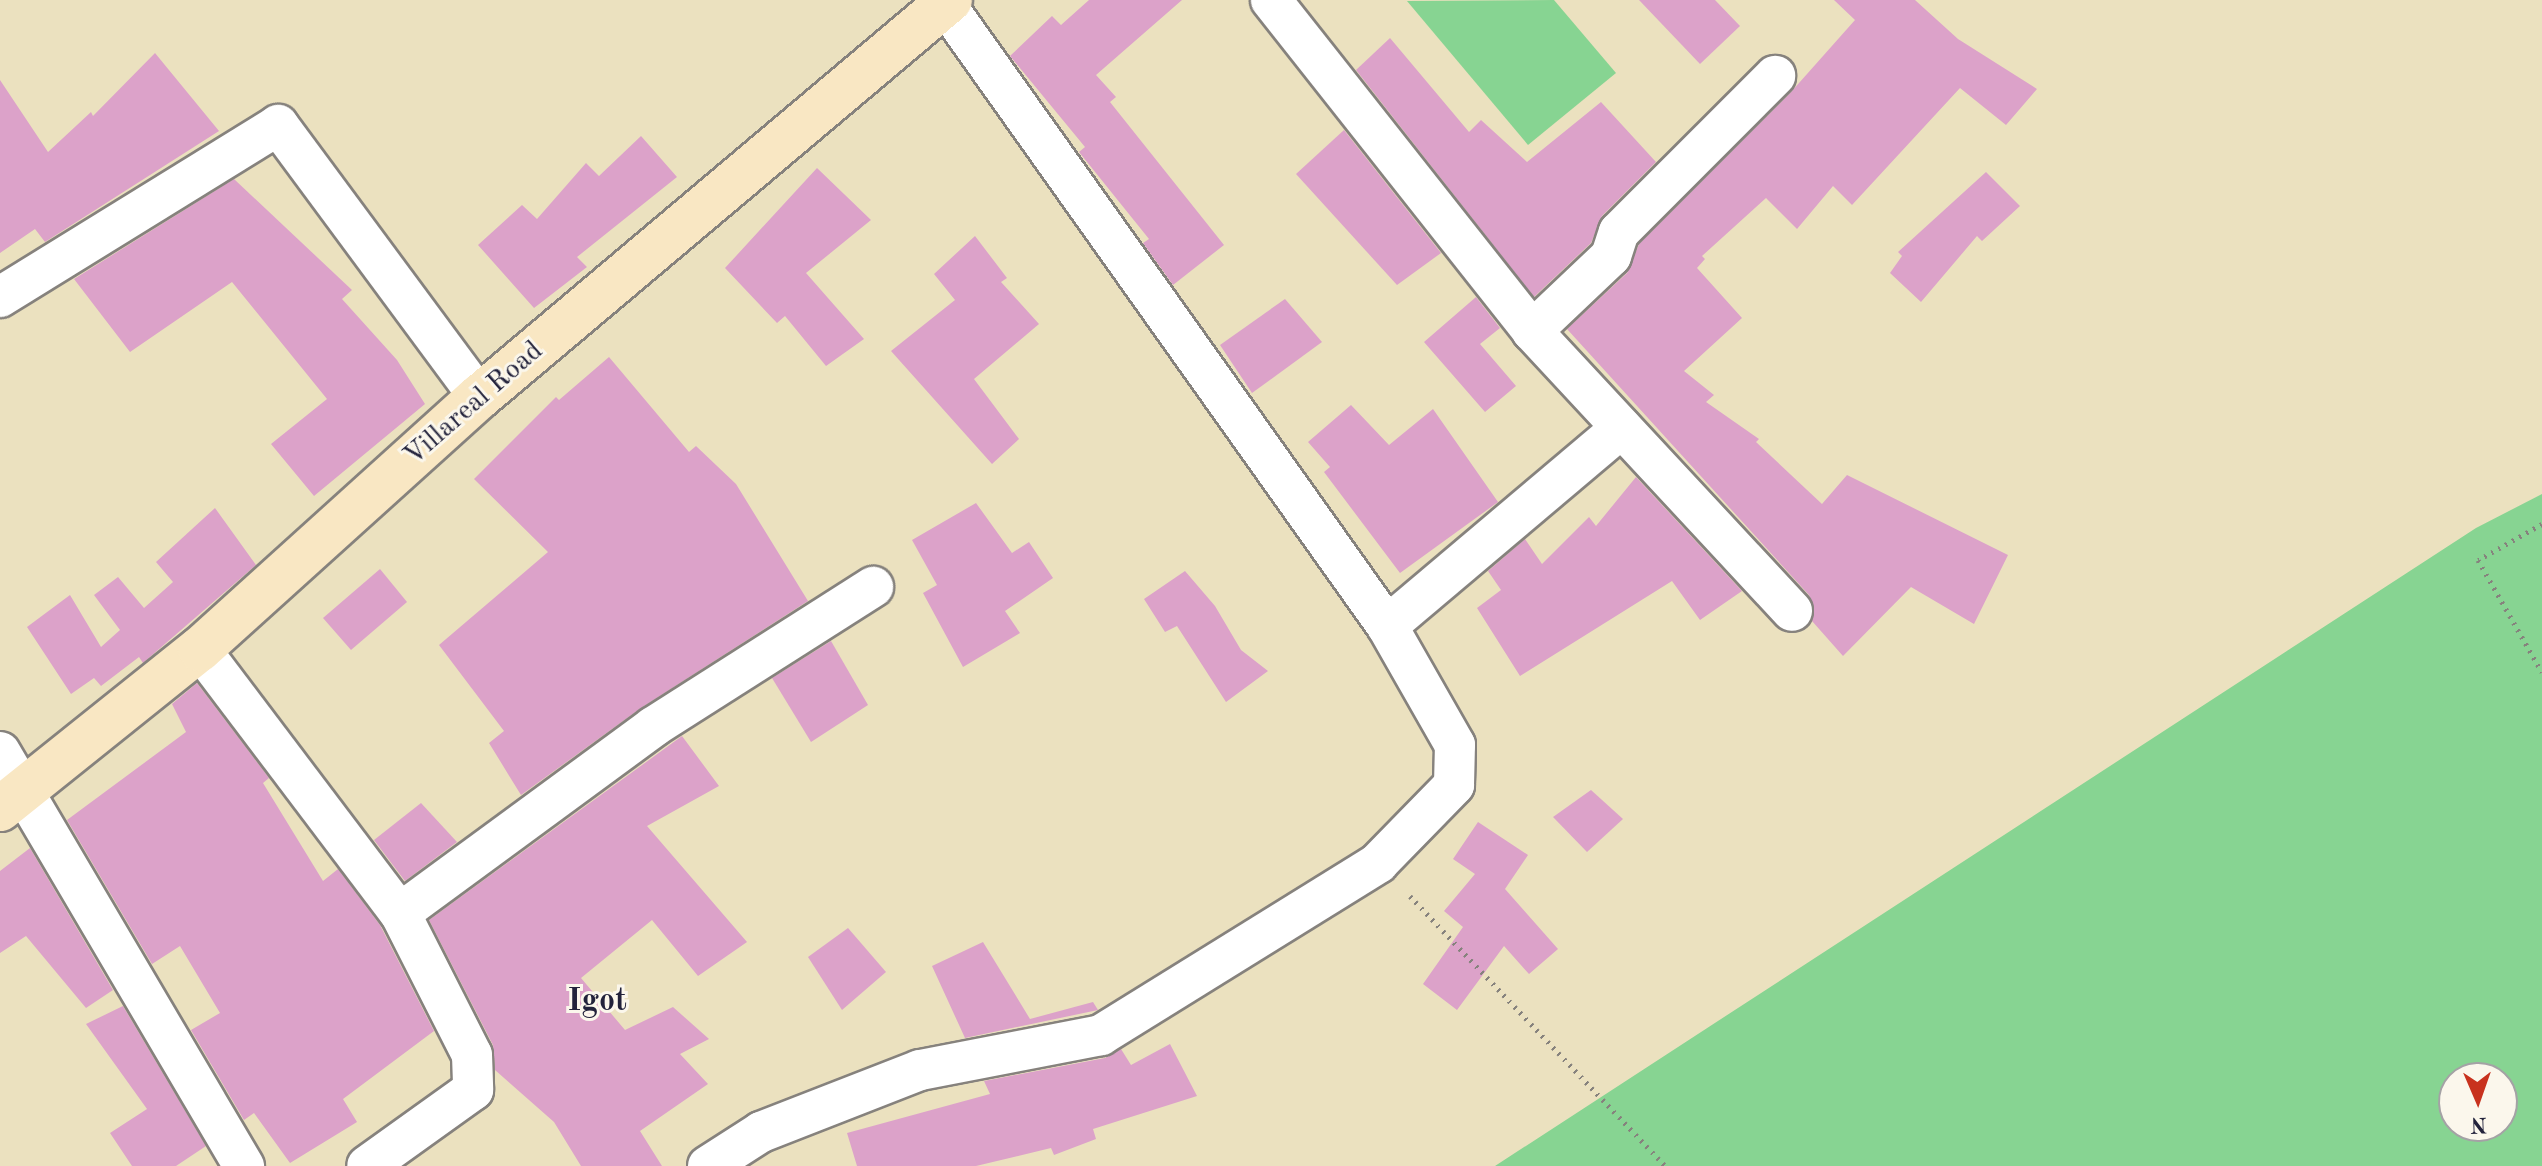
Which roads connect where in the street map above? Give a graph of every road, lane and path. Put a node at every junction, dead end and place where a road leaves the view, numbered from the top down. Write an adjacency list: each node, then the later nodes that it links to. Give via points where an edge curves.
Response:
1 (1271, 0): 5 (street)
2 (948, 2): 6 (main road, Villareal Road); 11 (street)
3 (1775, 76): 5 (street, via 1619,232 1611,256)
4 (0, 297): 6 (street, via 278,125)
5 (1532, 331): 7 (street)
6 (479, 397): 12 (main road, Villareal Road)
7 (1621, 428): 10 (street); 11 (street)
8 (2542, 524): 13 (path, via 2478,560)
9 (873, 587): 17 (street, via 653,727)
10 (1792, 611)
11 (1387, 626): 16 (street, via 1455,745 1454,785)
12 (200, 649): 15 (main road, Villareal Road); 17 (street)
13 (2542, 672)
14 (0, 752): 15 (street)
15 (10, 801): 18 (street)
16 (1378, 863): 20 (street, via 1101,1035 920,1070 761,1132); 21 (path)
17 (400, 913): 19 (street, via 472,1055 473,1090)
18 (244, 1166)
19 (367, 1166)
20 (708, 1166)
21 (1665, 1166)

